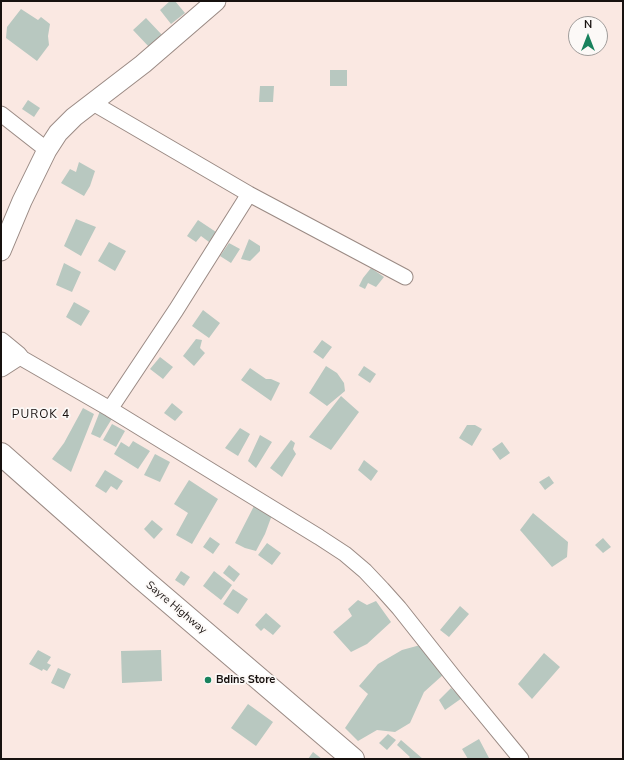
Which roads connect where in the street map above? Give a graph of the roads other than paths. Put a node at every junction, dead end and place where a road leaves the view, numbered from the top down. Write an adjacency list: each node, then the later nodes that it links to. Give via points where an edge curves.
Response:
1 (216, 1): 2 (street)
2 (93, 103): 4 (street, via 58,133); 5 (street)
3 (1, 114): 4 (street)
4 (47, 150): 6 (street)
5 (249, 194): 7 (street); 11 (street)
6 (1, 251)
7 (405, 277)
8 (1, 342): 9 (street)
9 (18, 356): 10 (street); 11 (street)
10 (1, 367)
11 (110, 409): 14 (street, via 319,537 365,571 399,608)
12 (1, 454): 13 (highway, Sayre Highway)
13 (353, 759)
14 (521, 759)

